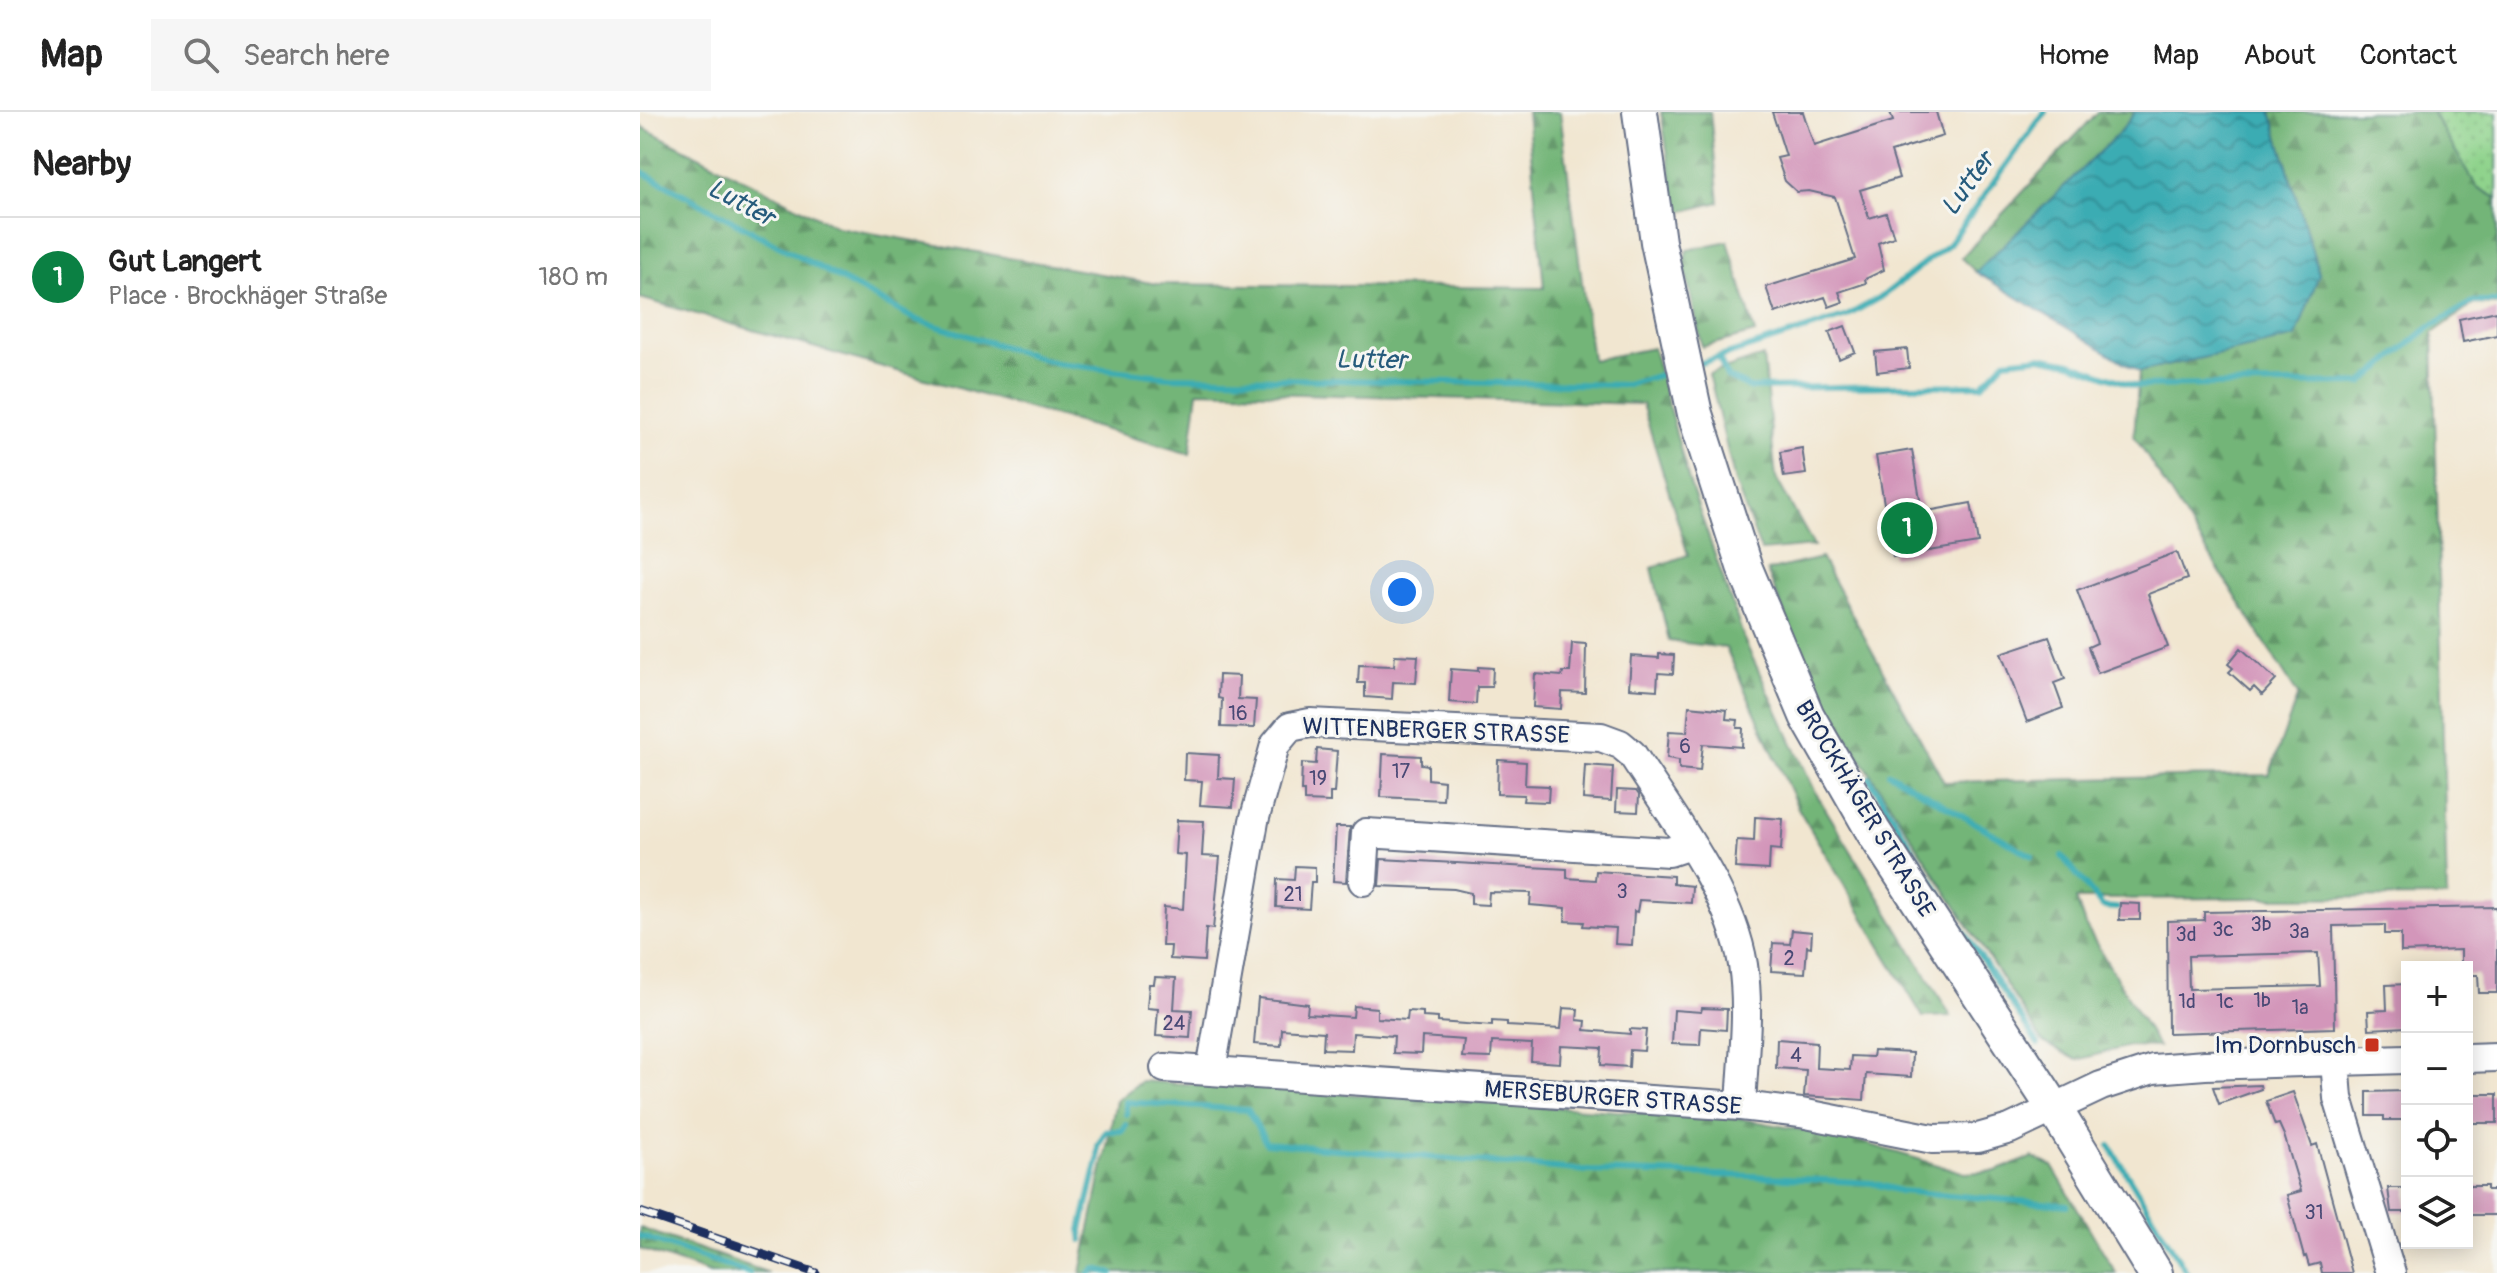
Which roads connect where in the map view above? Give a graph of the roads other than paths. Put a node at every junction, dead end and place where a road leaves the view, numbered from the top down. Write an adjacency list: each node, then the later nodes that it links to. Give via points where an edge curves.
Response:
1 (1640, 112): 11 (main road, BROCKHÄGER STRASSE, via 1676,335 1695,414 1744,566 1807,716 1873,831)
2 (1690, 845): 3 (street, via 1669,852 1366,833); 9 (street, WITTENBERGER STRASSE, via 1632,754 1601,737 1310,723 1290,727 1275,745 1254,821); 10 (street, WITTENBERGER STRASSE, via 1716,890 1743,963)
3 (1363, 881)
4 (2497, 1057): 5 (street)
5 (2473, 1058)
6 (2401, 1059): 7 (street, MERSEBURGER STRASSE)
7 (2335, 1061): 11 (street, MERSEBURGER STRASSE, via 2153,1069); 13 (street, via 2338,1098)
8 (1165, 1068): 9 (street, MERSEBURGER STRASSE)
9 (1211, 1070): 10 (street, MERSEBURGER STRASSE)
10 (1741, 1106): 11 (street, MERSEBURGER STRASSE, via 1933,1139 1978,1138)
11 (2054, 1108): 12 (main road, BROCKHÄGER STRASSE)
12 (2155, 1273)
13 (2391, 1273)

